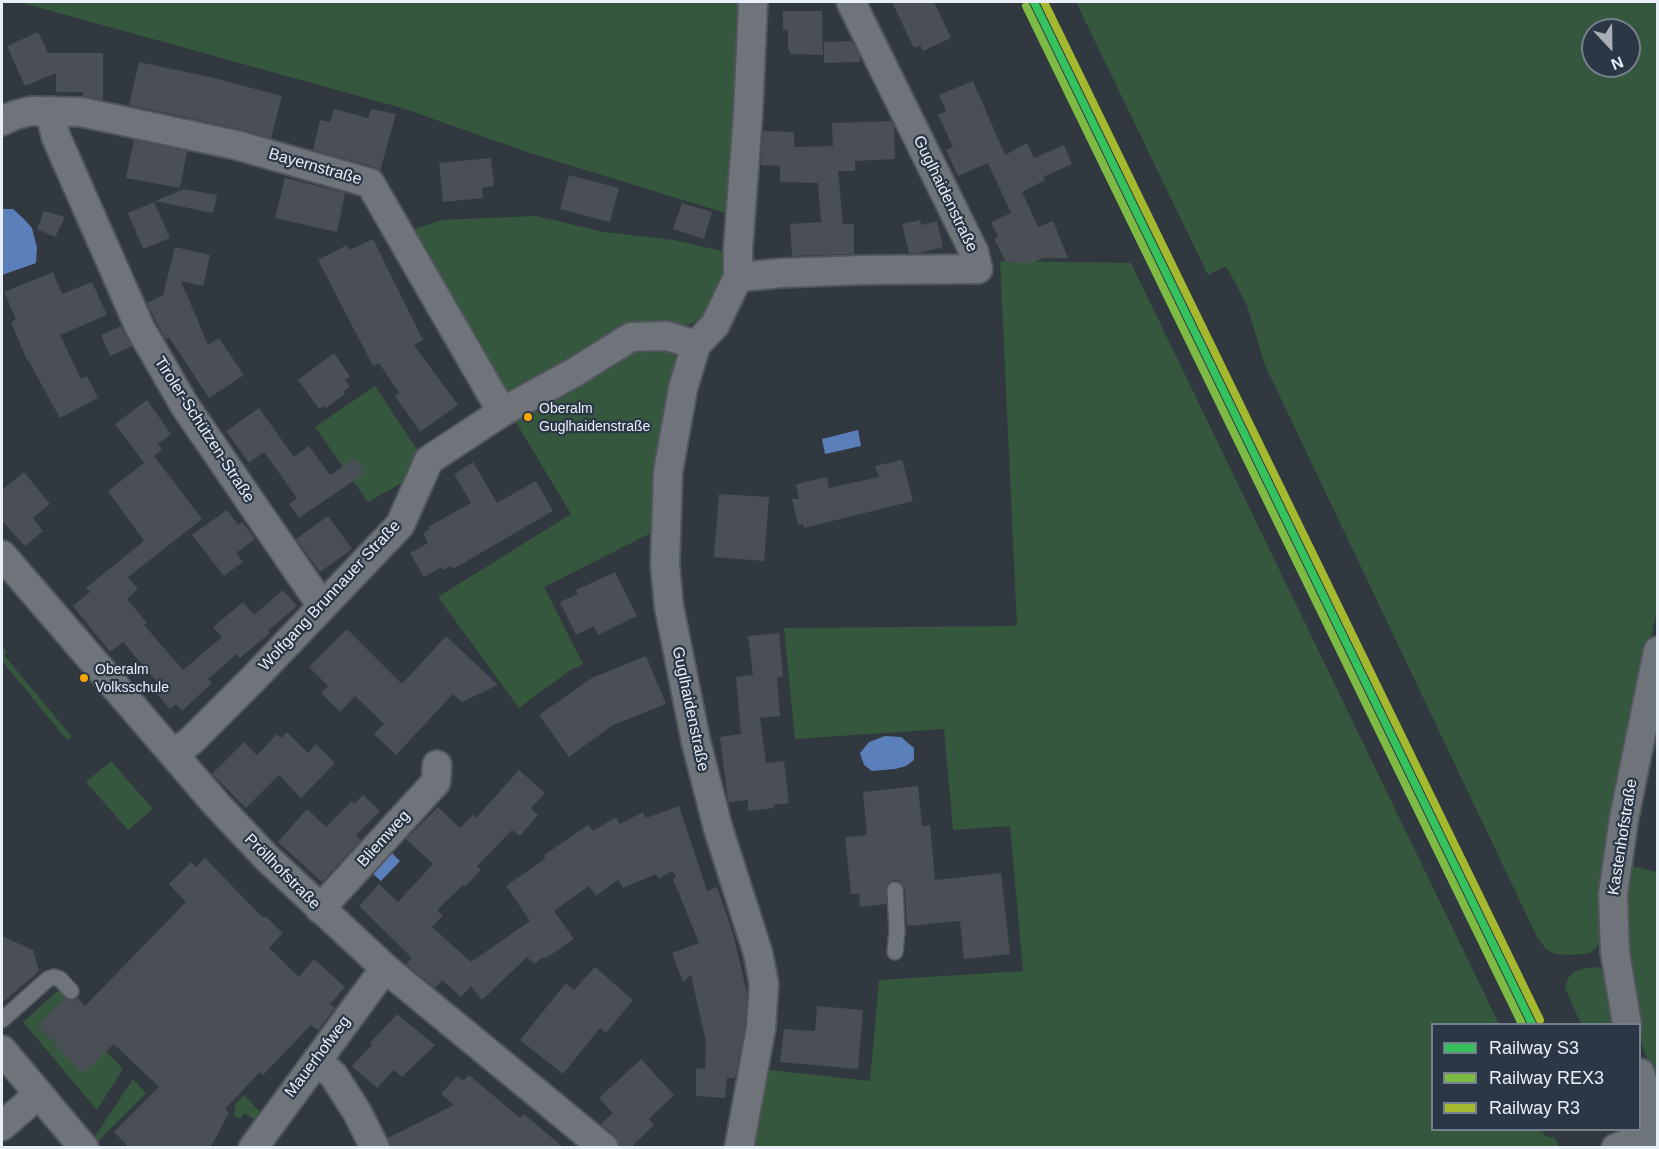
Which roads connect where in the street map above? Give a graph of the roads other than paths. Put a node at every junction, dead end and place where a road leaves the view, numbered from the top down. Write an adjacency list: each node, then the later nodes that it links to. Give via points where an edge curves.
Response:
1 (753, 2): 5 (street, Guglhaidenstraße)
2 (851, 2): 5 (street, Guglhaidenstraße, via 974,252 978,269)
3 (50, 111): 4 (street, Bayernstraße, via 31,111); 7 (street, Bayernstraße, via 81,112 236,145 370,183); 9 (street, Tiroler-Schützen-Straße, via 56,137 140,328 185,406)
4 (2, 121)
5 (738, 277): 6 (street, Guglhaidenstraße, via 715,325)
6 (696, 345): 7 (street, Wolfgang Brunnauer Straße, via 667,336 631,337); 30 (street, Guglhaidenstraße, via 683,388 668,472 664,565 696,742 764,984)
7 (502, 412): 9 (street, Wolfgang Brunnauer Straße, via 429,460 400,525)
8 (2, 555): 11 (street, Pröllhofstraße)
9 (322, 606): 11 (street, Wolfgang Brunnauer Straße, via 191,741)
10 (1658, 651): 19 (street, Kastenhofstraße, via 1624,818 1613,894 1615,952)
11 (173, 754): 14 (street, Pröllhofstraße, via 238,828)
12 (437, 765): 14 (street, Bliemweg, via 436,782)
13 (895, 890): 15 (lane)
14 (320, 909): 16 (street, Pröllhofstraße)
15 (895, 952)
16 (385, 968): 21 (street, Mauerhofweg); 29 (street, Pröllhofstraße)
17 (71, 991): 18 (lane, via 54,977)
18 (2, 1020)
19 (1627, 1023)
20 (2, 1050): 23 (street)
21 (317, 1060): 27 (street, Mauerhofweg); 28 (street, via 334,1076)
22 (1641, 1076): 25 (street)
23 (39, 1094): 24 (street); 26 (street)
24 (2, 1126)
25 (1658, 1130): 31 (street)
26 (84, 1148)
27 (253, 1148)
28 (375, 1148)
29 (604, 1148)
30 (739, 1148)
31 (1616, 1148)

